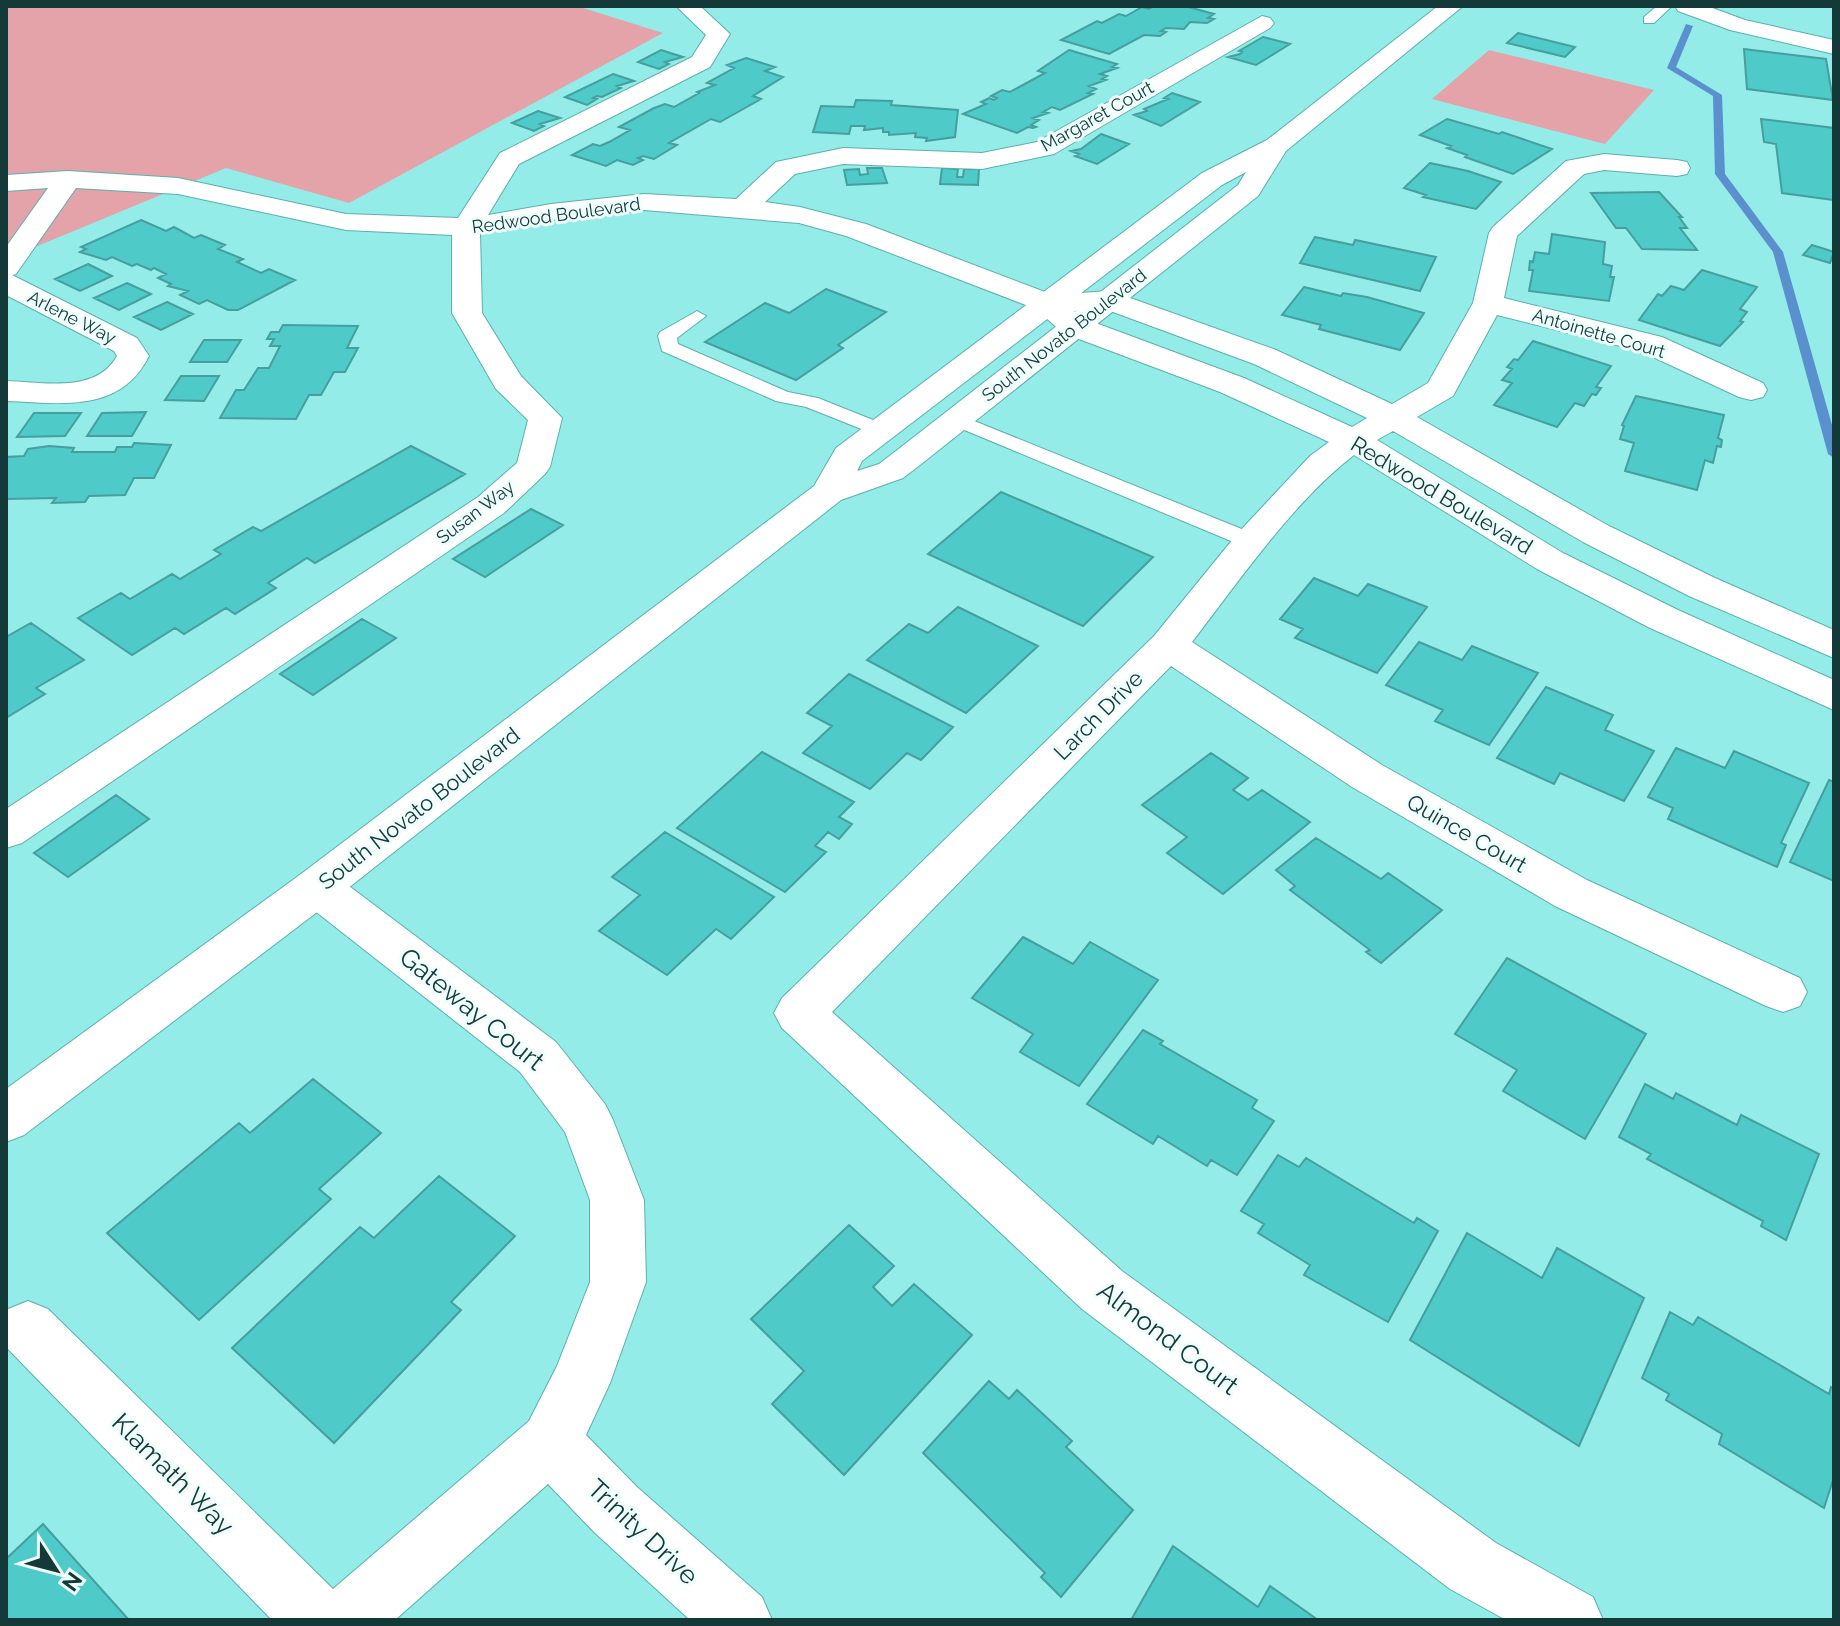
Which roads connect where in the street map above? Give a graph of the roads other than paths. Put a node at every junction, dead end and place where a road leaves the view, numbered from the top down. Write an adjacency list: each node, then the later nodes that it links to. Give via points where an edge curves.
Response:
1 (687, 6): 13 (street, via 718,34 701,62 509,159)
2 (1452, 6): 8 (street, South Novato Boulevard)
3 (1665, 6): 5 (lane)
4 (1686, 6): 7 (street, via 1738,25)
5 (1649, 20)
6 (1262, 23): 12 (street, Margaret Court, via 1045,148 982,161 843,156 786,168)
7 (1834, 47)
8 (1276, 146): 16 (street, South Novato Boulevard, via 1248,190); 17 (street, South Novato Boulevard, via 1212,179)
9 (1677, 168): 18 (street, Larch Drive, via 1604,162 1575,167 1503,233)
10 (68, 179): 11 (street, Redwood Boulevard); 13 (street, Redwood Boulevard, via 178,186 346,222); 14 (street, Arlene Way)
11 (6, 183)
12 (743, 208): 13 (street, Redwood Boulevard, via 644,202); 17 (street, Redwood Boulevard, via 800,215 856,230)
13 (466, 227): 32 (street, Susan Way, via 467,313 508,382 545,418 533,467 491,505)
14 (6, 268)
15 (6, 283): 22 (street, Arlene Way, via 126,345 133,356 129,370 113,385 79,391)
16 (1108, 300): 17 (street, Redwood Boulevard); 20 (street, South Novato Boulevard); 23 (street, Redwood Boulevard, via 1265,357)
17 (1047, 303): 20 (street, Redwood Boulevard); 25 (street, South Novato Boulevard)
18 (1488, 303): 21 (street, Antoinette Court, via 1651,344); 23 (street, Larch Drive, via 1441,389)
19 (697, 316): 25 (lane, via 667,336 669,347 783,397 811,402)
20 (1074, 326): 24 (street, South Novato Boulevard); 26 (street, Redwood Boulevard, via 1232,385)
21 (1751, 390)
22 (6, 391)
23 (1393, 417): 26 (street, Larch Drive); 30 (street, Redwood Boulevard, via 1596,534)
24 (957, 420): 27 (street, South Novato Boulevard, via 891,471); 28 (lane)
25 (881, 430): 27 (street, South Novato Boulevard, via 848,455)
26 (1353, 440): 28 (street, Larch Drive, via 1322,463); 31 (street, Redwood Boulevard, via 1550,561)
27 (828, 492): 33 (street, South Novato Boulevard)
28 (1251, 541): 29 (street, Larch Drive)
29 (1168, 645): 34 (street, Quince Court, via 1367,776 1571,893); 35 (street, Larch Drive)
30 (1834, 645)
31 (1834, 696)
32 (6, 831)
33 (317, 887): 36 (street, South Novato Boulevard); 38 (street, Gateway Court, via 538,1057 587,1120 617,1200 618,1282 580,1383)
34 (1783, 992)
35 (799, 1013): 42 (street, Almond Court, via 1102,1290 1473,1566)
36 (6, 1119)
37 (28, 1329): 39 (street, Klamath Way)
38 (550, 1442): 40 (street, Gateway Court); 41 (street, Trinity Drive, via 615,1509)
39 (318, 1620)
40 (346, 1620)
41 (739, 1620)
42 (1570, 1620)

